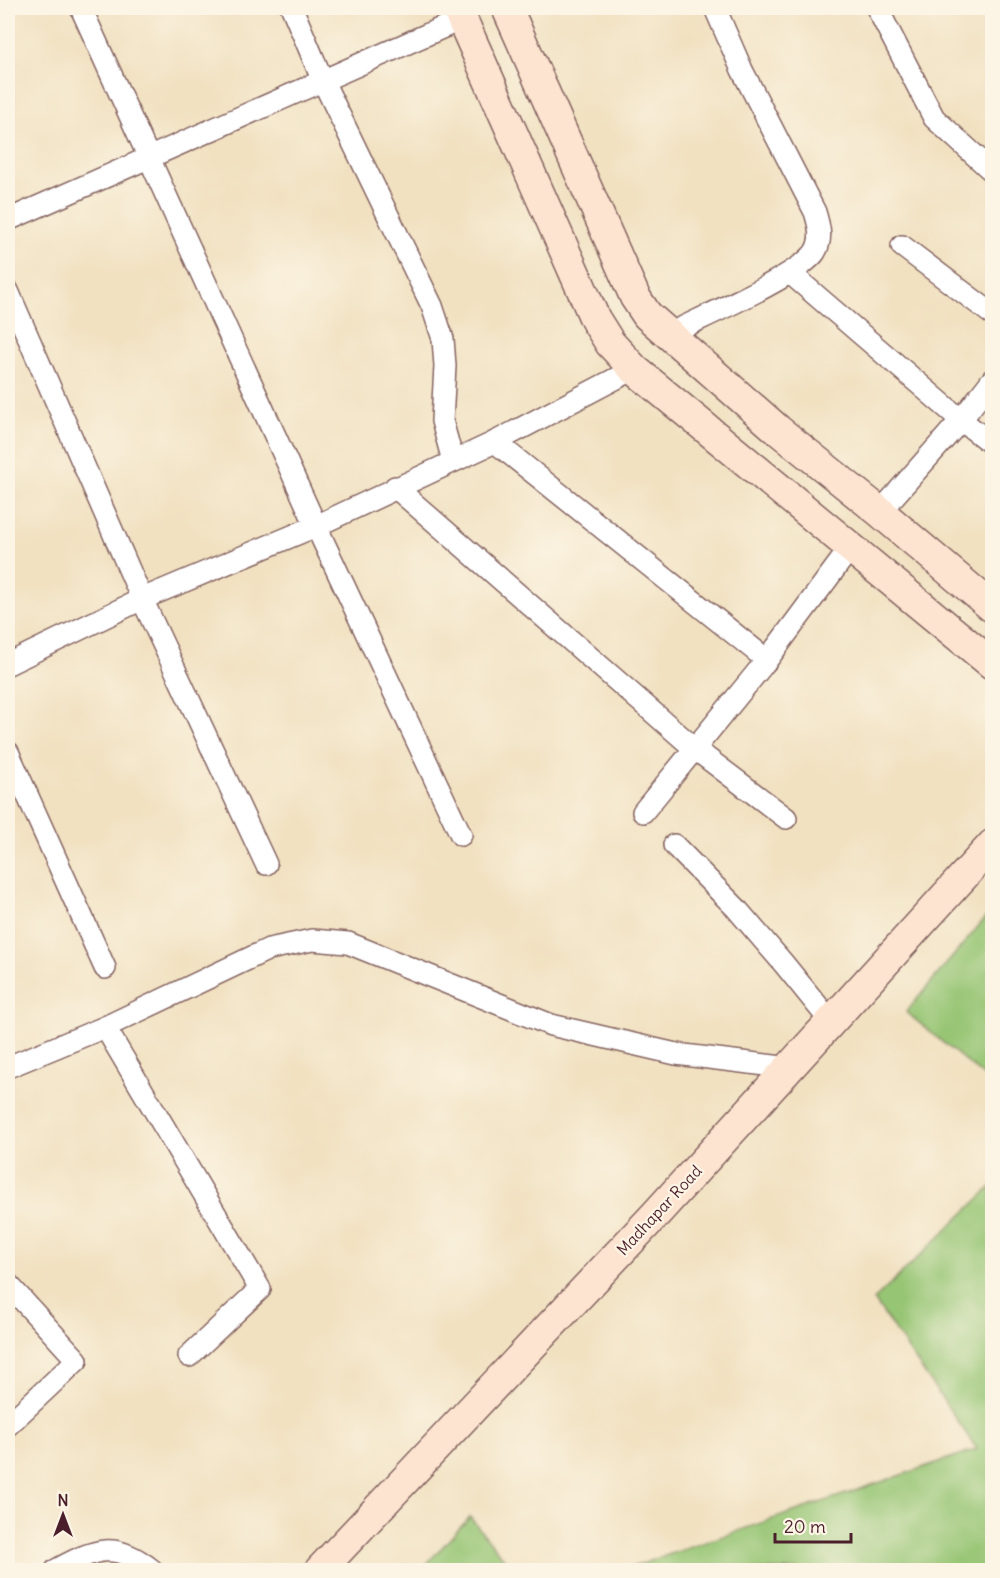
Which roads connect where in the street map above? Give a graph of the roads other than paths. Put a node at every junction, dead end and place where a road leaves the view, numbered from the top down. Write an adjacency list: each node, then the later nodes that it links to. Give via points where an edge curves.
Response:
1 (81, 8): 8 (street)
2 (292, 8): 7 (street)
3 (507, 8): 15 (main road, via 635,297)
4 (715, 8): 12 (street, via 742,70 815,212 821,234 815,252)
5 (877, 8): 9 (street, via 934,118)
6 (459, 13): 7 (street); 16 (main road, via 595,319)
7 (322, 79): 8 (street); 21 (street, via 432,306 443,339 446,366 442,421)
8 (148, 157): 10 (street); 24 (street)
9 (993, 171)
10 (8, 220)
11 (902, 246): 14 (street)
12 (790, 273): 15 (street); 18 (street)
13 (8, 291): 26 (street)
14 (993, 314)
15 (667, 334): 23 (main road)
16 (634, 369): 19 (street); 25 (main road)
17 (993, 380): 18 (street)
18 (961, 420): 20 (street); 23 (street)
19 (495, 442): 21 (street); 28 (street)
20 (993, 444)
21 (453, 461): 22 (street)
22 (395, 487): 24 (street); 31 (street)
23 (880, 512): 27 (main road)
24 (316, 526): 26 (street); 35 (street)
25 (851, 547): 28 (street); 30 (main road)
26 (141, 599): 29 (street); 38 (street)
27 (993, 607)
28 (767, 660): 31 (street)
29 (8, 664)
30 (993, 664)
31 (695, 749): 33 (street); 34 (street)
32 (8, 752): 39 (street)
33 (643, 812)
34 (786, 818)
35 (461, 835)
36 (674, 845): 40 (street, via 736,908)
37 (993, 845): 40 (main road, Madhapar Road)
38 (266, 864)
39 (105, 968)
40 (831, 1022): 43 (main road, Madhapar Road)
41 (105, 1027): 42 (street); 43 (street, via 269,949 312,940 357,946 551,1024 676,1054); 45 (street, via 260,1289)
42 (8, 1067)
43 (790, 1068): 49 (main road, Madhapar Road)
44 (8, 1284): 46 (street, via 77,1360)
45 (189, 1356)
46 (8, 1425)
47 (56, 1570): 48 (street, via 86,1554 111,1550 135,1557)
48 (152, 1570)
49 (320, 1570)

